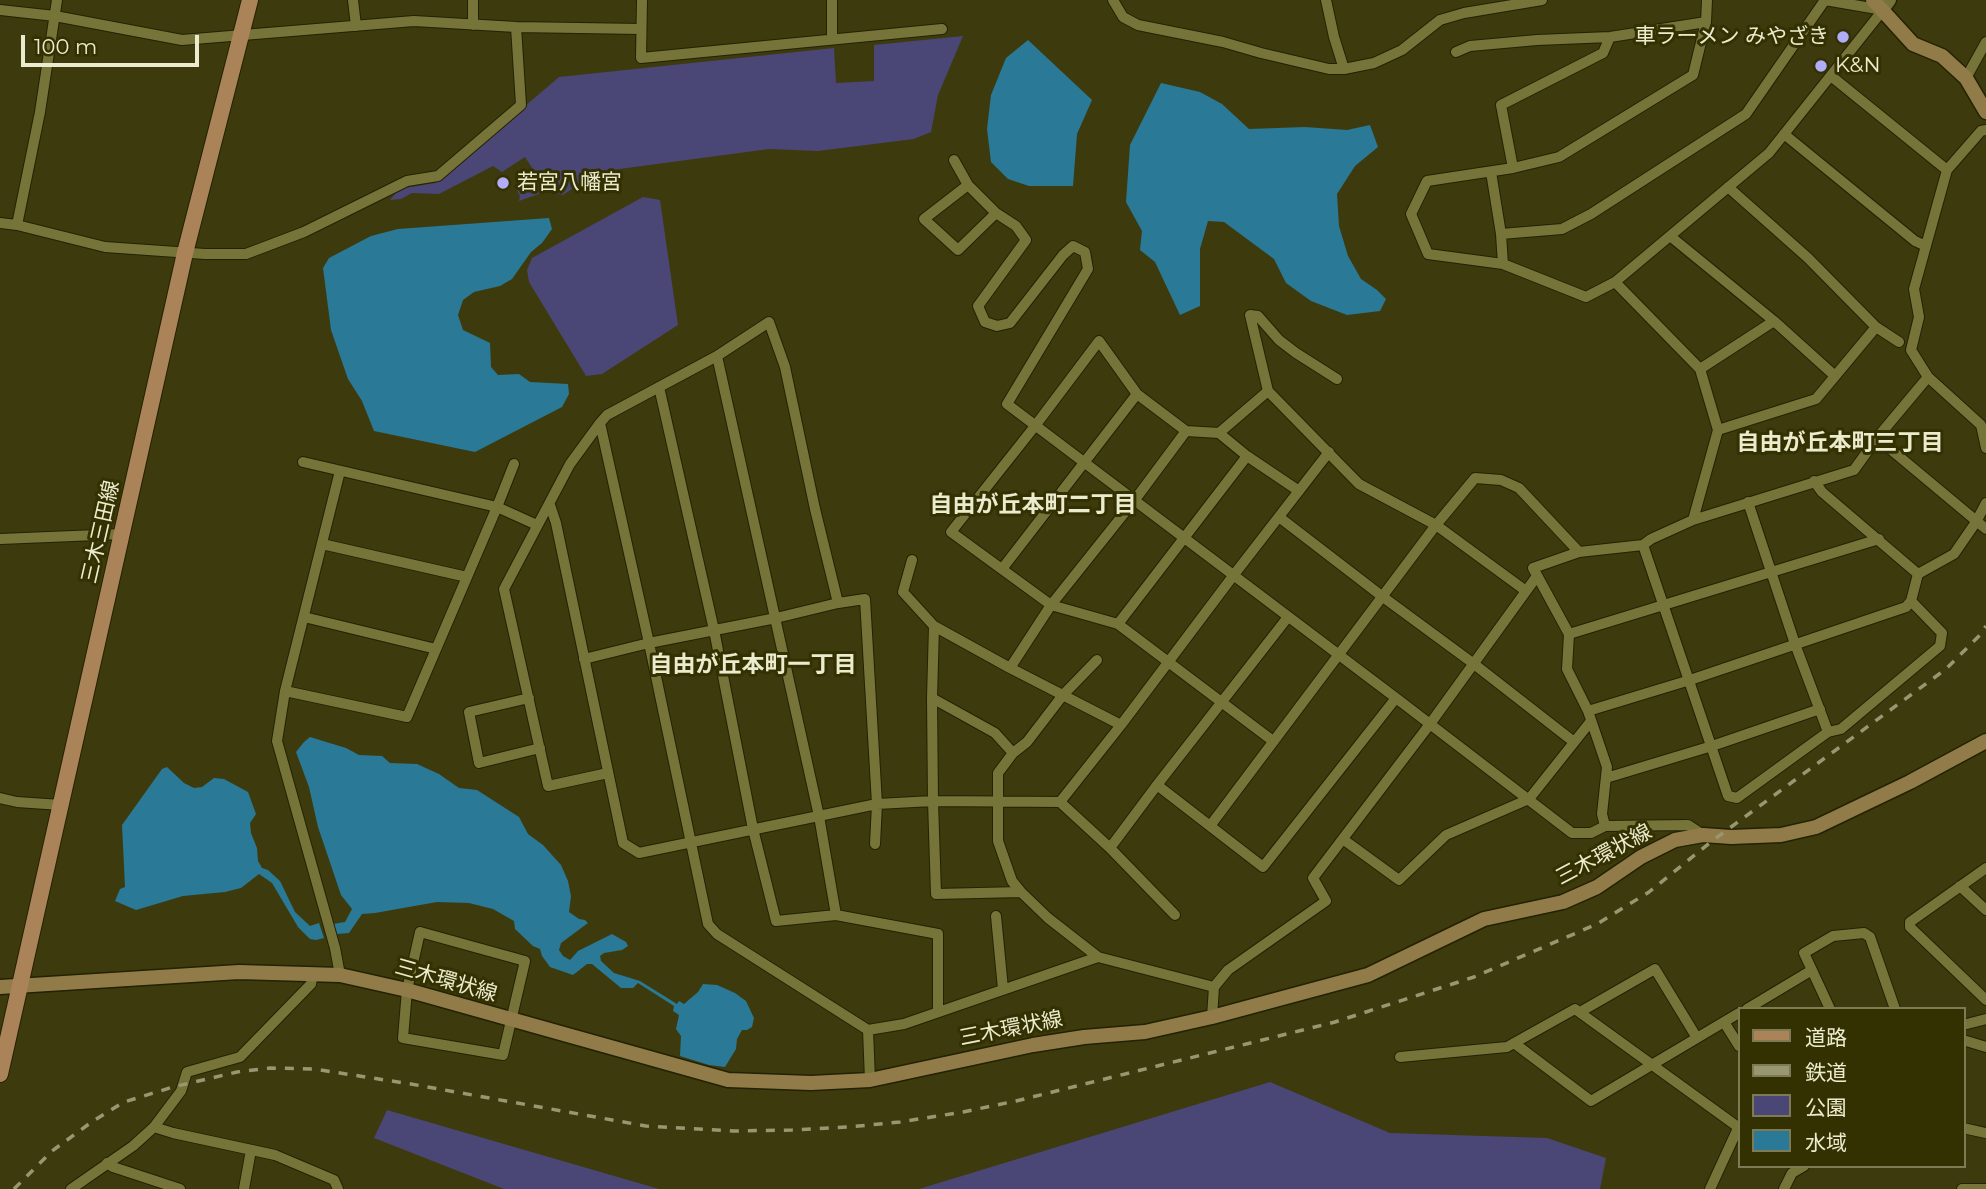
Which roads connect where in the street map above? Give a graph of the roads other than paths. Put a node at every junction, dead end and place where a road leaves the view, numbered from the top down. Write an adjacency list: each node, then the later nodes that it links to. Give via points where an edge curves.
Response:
1 (57, 0): 14 (street)
2 (250, 0): 21 (main road, 三木三田線)
3 (354, 0): 17 (street)
4 (473, 0): 16 (street)
5 (642, 0): 19 (street)
6 (832, 0): 23 (street)
7 (1113, 0): 26 (street, via 1123,17 1138,25)
8 (1326, 0): 26 (street)
9 (1542, 0): 26 (street, via 1440,20 1402,50 1374,63)
10 (1707, 0): 15 (street)
11 (1825, 0): 12 (street); 41 (street, via 1746,114 1562,229)
12 (1882, 3): 27 (street); 28 (main road, via 1913,44 1942,56)
13 (0, 10): 14 (street)
14 (55, 16): 21 (street, via 182,40); 40 (street)
15 (1706, 22): 22 (street); 33 (street, via 1693,75 1559,157)
16 (473, 24): 17 (street, via 414,21); 18 (street)
17 (356, 26): 21 (street)
18 (516, 27): 19 (street); 44 (street, via 521,105 438,176 407,181 304,232 246,254)
19 (641, 29): 23 (street, via 641,58)
20 (942, 29): 23 (street)
21 (242, 34): 44 (main road, 三木三田線)
22 (1610, 37): 25 (street, via 1470,46); 33 (street, via 1603,53 1501,105)
23 (832, 38)
24 (1986, 43): 28 (street)
25 (1456, 52)
26 (1344, 69)
27 (1830, 76): 31 (street); 34 (street)
28 (1966, 78): 29 (main road)
29 (1986, 112)
30 (1986, 130): 34 (street)
31 (1784, 134): 37 (street); 43 (street, via 1914,241)
32 (954, 160): 36 (street)
33 (1513, 168): 35 (street)
34 (1947, 170): 43 (street)
35 (1492, 172): 41 (street); 45 (street, via 1427,181 1411,214 1429,254)
36 (968, 185): 38 (street); 38 (street, via 924,219 958,250)
37 (1728, 187): 42 (street); 48 (street)
38 (996, 213): 59 (street, via 1016,226 1026,240 978,306 985,322 1010,323 1063,255 1073,246 1085,252 1088,269 1007,404)
39 (0, 223): 40 (street)
40 (17, 225): 44 (street, via 105,247)
41 (1501, 234): 45 (street)
42 (1670, 236): 46 (street); 47 (street)
43 (1926, 246): 53 (street, via 1914,289 1919,317 1911,350)
44 (185, 253): 84 (main road, 三木三田線)
45 (1503, 264): 46 (street, via 1586,297)
46 (1615, 282): 51 (street)
47 (1774, 321): 51 (street); 52 (street)
48 (1876, 327): 49 (street); 52 (street)
49 (1899, 342)
50 (718, 356): 55 (street); 101 (street, via 769,322 785,367); 106 (street)
51 (1700, 369): 60 (street)
52 (1835, 376): 60 (street, via 1816,399)
53 (1928, 377): 63 (street); 64 (street, via 1982,425)
54 (1337, 379): 56 (street, via 1279,340 1258,316 1250,315)
55 (659, 387): 58 (street); 109 (street)
56 (1268, 391): 62 (street); 65 (street)
57 (1137, 394): 59 (street, via 1099,341); 61 (street); 68 (street)
58 (600, 423): 76 (street, via 570,464); 111 (street)
59 (1035, 426): 68 (street); 92 (street, via 951,532)
60 (1718, 430): 79 (street)
61 (1186, 431): 62 (street); 73 (street)
62 (1219, 433): 66 (street)
63 (1877, 438): 71 (street, via 1854,470); 80 (street)
64 (1986, 448)
65 (1329, 452): 72 (street); 82 (street, via 1359,484)
66 (1247, 456): 72 (street); 86 (street)
67 (303, 462): 70 (street)
68 (1083, 462): 73 (street); 92 (street)
69 (514, 464): 77 (street)
70 (340, 471): 77 (street); 88 (street)
71 (1814, 481): 74 (street); 87 (street)
72 (1299, 491): 78 (street)
73 (1134, 501): 86 (street); 102 (street)
74 (1748, 502): 79 (street); 93 (street)
75 (1986, 503): 80 (street)
76 (550, 505): 81 (street); 115 (street)
77 (497, 507): 81 (street); 97 (street)
78 (1279, 517): 95 (street); 99 (street)
79 (1693, 520): 89 (street)
80 (1976, 522): 83 (street); 94 (street, via 1954,554)
81 (537, 525): 123 (street, via 505,589)
82 (1436, 525): 90 (street, via 1475,478 1501,480 1519,488); 98 (street); 99 (street)
83 (1986, 529)
84 (122, 534): 85 (street); 146 (main road, 三木三田線)
85 (0, 539)
86 (1184, 539): 95 (street); 107 (street)
87 (1879, 539): 93 (street); 94 (street)
88 (322, 544): 97 (street); 104 (street)
89 (1643, 545): 90 (street); 103 (street)
90 (1578, 552): 96 (street, via 1533,568)
91 (912, 560): 108 (street, via 903,592)
92 (1002, 569): 102 (street)
93 (1773, 572): 103 (street); 112 (street)
94 (1918, 574): 100 (street)
95 (1233, 576): 105 (street); 117 (street)
96 (1538, 576): 98 (street); 110 (street)
97 (467, 577): 113 (street)
98 (1526, 592): 118 (street)
99 (1383, 597): 114 (street); 118 (street)
100 (1910, 601): 112 (street, via 1906,607); 131 (street, via 1942,632 1940,646 1841,729)
101 (838, 603): 106 (street); 147 (street, via 865,599)
102 (1051, 605): 107 (street); 119 (street)
103 (1664, 605): 110 (street); 120 (street)
104 (304, 617): 113 (street); 121 (street)
105 (1288, 617): 114 (street); 126 (street)
106 (776, 618): 109 (street); 148 (street)
107 (1118, 624): 117 (street)
108 (934, 626): 119 (street); 124 (street)
109 (714, 630): 111 (street); 151 (street)
110 (1569, 634): 128 (street, via 1567,669)
111 (649, 643): 115 (street); 154 (street)
112 (1795, 644): 120 (street); 127 (street)
113 (436, 649): 121 (street, via 407,717)
114 (1339, 655): 125 (street); 132 (street)
115 (584, 659): 138 (street)
116 (1097, 660): 122 (street)
117 (1169, 661): 126 (street); 130 (street)
118 (1474, 664): 129 (street); 134 (street)
119 (1010, 668): 122 (street)
120 (1690, 680): 128 (street); 135 (street)
121 (285, 691): 167 (street, via 277,741)
122 (1063, 695): 130 (street); 137 (street)
123 (529, 698): 136 (street); 136 (street, via 468,712 479,763)
124 (932, 698): 137 (street, via 995,733); 143 (street)
125 (1396, 698): 129 (street); 149 (street, via 1263,867)
126 (1222, 702): 132 (street); 140 (street)
127 (1820, 709): 131 (street); 135 (street)
128 (1589, 716): 134 (street); 139 (street, via 1607,767)
129 (1430, 724): 142 (street); 153 (street)
130 (1121, 725): 145 (street)
131 (1828, 732): 135 (street, via 1737,798 1728,796)
132 (1273, 741): 149 (street)
133 (1986, 741): 152 (main road, 三木環状線, via 1816,827 1781,835)
134 (1574, 742): 142 (street)
135 (1712, 746): 139 (street)
136 (540, 748): 138 (street, via 548,786)
137 (1013, 753): 144 (street, via 999,773)
138 (608, 773): 154 (street, via 623,843 639,853)
139 (1606, 778): 150 (street)
140 (1157, 785): 149 (street); 156 (street)
141 (0, 798): 146 (street)
142 (1529, 799): 150 (street, via 1572,834 1591,833); 153 (street, via 1446,835 1399,880)
143 (933, 801): 144 (street); 147 (street); 159 (street, via 936,894)
144 (999, 802): 145 (street); 159 (street, via 998,841 1012,881)
145 (1060, 802): 156 (street)
146 (61, 804): 168 (main road, 三木三田線)
147 (877, 804): 148 (street); 155 (street)
148 (819, 816): 151 (street); 161 (street)
149 (1210, 826)
150 (1605, 826): 152 (street, via 1688,825)
151 (753, 829): 154 (street); 161 (street, via 776,921)
152 (1703, 835): 180 (main road, 三木環状線, via 1675,840 1563,902 1484,919 1368,975)
153 (1344, 840): 170 (street, via 1313,878 1326,901 1228,970)
154 (690, 842): 185 (street, via 708,924 717,934)
155 (875, 845)
156 (1111, 848): 162 (street)
157 (1986, 868): 158 (street)
158 (1960, 887): 160 (street); 173 (street, via 1910,922 1910,927)
159 (1021, 892): 164 (street)
160 (1986, 910)
161 (836, 915): 177 (street, via 938,934)
162 (1175, 915)
163 (996, 916): 171 (street)
164 (1098, 957): 170 (street); 171 (street)
165 (1812, 970): 174 (street); 175 (street); 176 (street, via 1804,953 1833,936 1864,933 1870,937)
166 (313, 974): 167 (main road, 三木環状線); 168 (main road, 三木環状線, via 239,972); 196 (street, via 311,984 240,1057 187,1072 181,1091)
167 (340, 975): 172 (main road, 三木環状線)
168 (21, 986): 169 (main road, 三木環状線); 193 (main road, 三木三田線)
169 (0, 987)
170 (1213, 987): 180 (street)
171 (1003, 989): 177 (street)
172 (407, 990): 182 (main road, 三木環状線); 182 (street, via 403,1038 503,1055); 182 (street, via 419,932 525,961)
173 (1986, 1000)
174 (1749, 1007)
175 (1829, 1007)
176 (1894, 1007)
177 (938, 1012): 185 (street)
178 (1580, 1012): 186 (street, via 1655,969); 188 (street, via 1575,1009); 192 (street)
179 (1738, 1014): 183 (street)
180 (1212, 1017): 194 (main road, 三木環状線, via 1033,1045)
181 (1986, 1018): 184 (street)
182 (511, 1021): 194 (main road, 三木環状線, via 727,1080)
183 (1724, 1022): 186 (street); 189 (street)
184 (1965, 1024)
185 (868, 1030): 194 (street)
186 (1697, 1038): 192 (street)
187 (1965, 1041): 190 (street)
188 (1514, 1043): 191 (street); 192 (street, via 1591,1101)
189 (1738, 1044)
190 (1986, 1047)
191 (1400, 1057)
192 (1654, 1064): 195 (street)
193 (0, 1074)
194 (870, 1080)
195 (1738, 1125)
196 (154, 1127): 200 (street); 201 (street)
197 (1738, 1128): 207 (street)
198 (1965, 1128): 199 (street)
199 (1986, 1133)
200 (251, 1150): 205 (street); 206 (street, via 275,1155 334,1181)
201 (107, 1163): 203 (street); 204 (street)
202 (1801, 1168): 208 (street, via 1792,1173)
203 (71, 1189)
204 (180, 1189)
205 (244, 1189)
206 (338, 1189)
207 (1710, 1189)
208 (1784, 1189)
209 (1962, 1189): 210 (street)
210 (1986, 1189)

